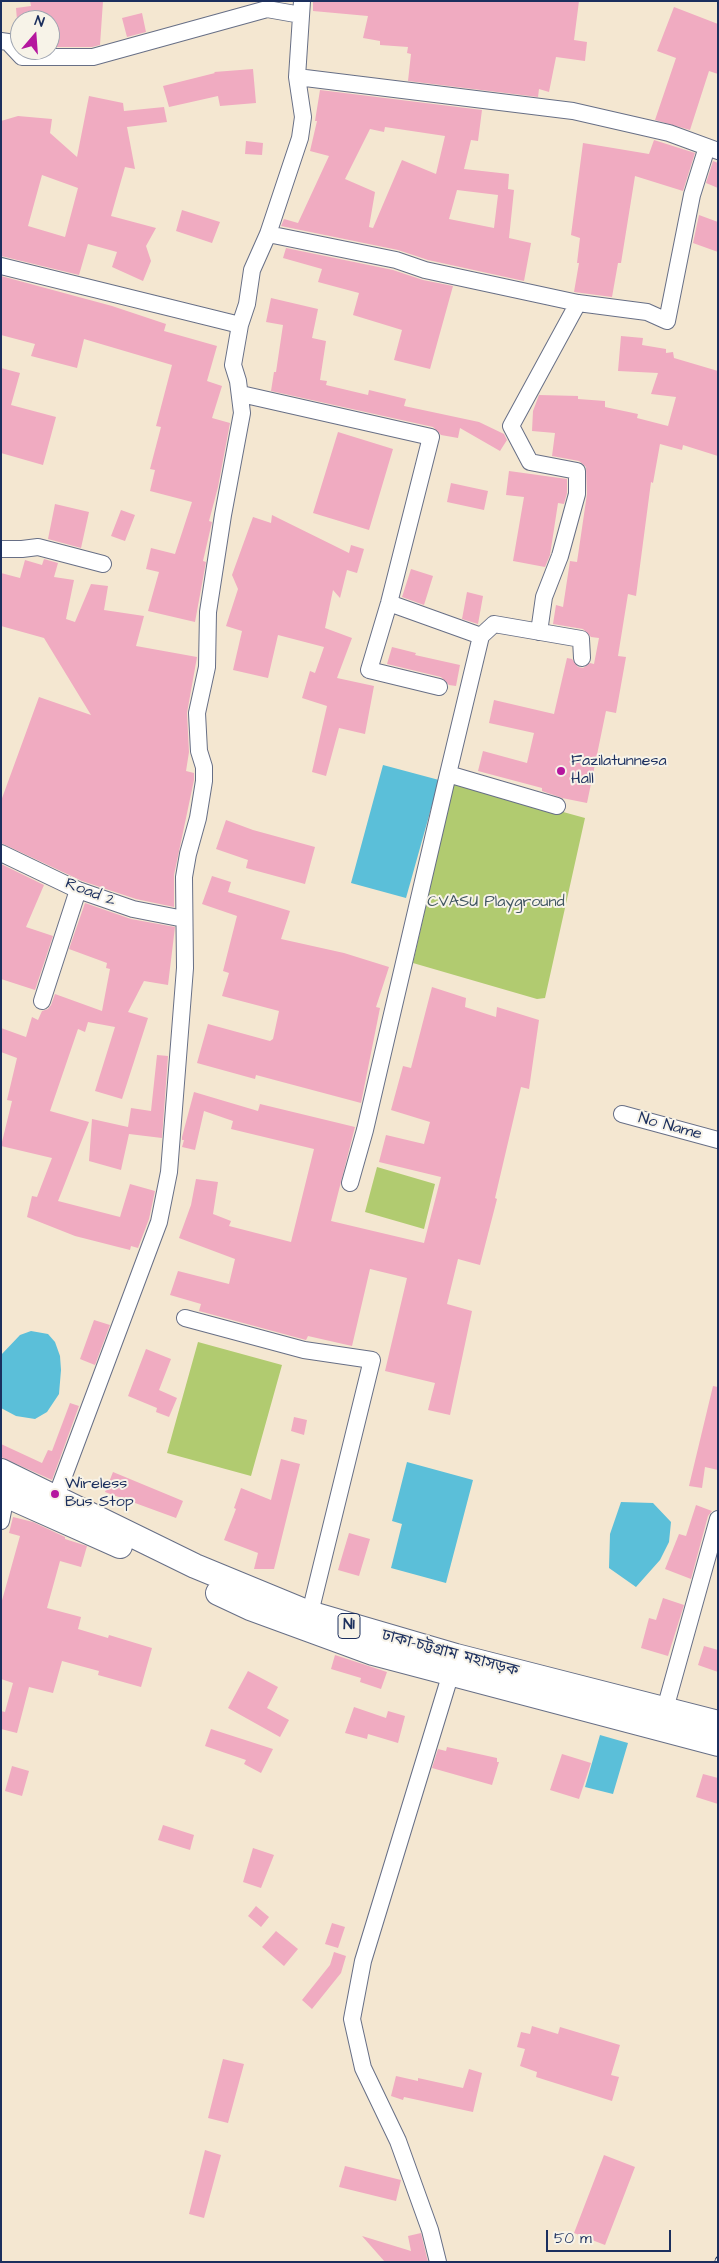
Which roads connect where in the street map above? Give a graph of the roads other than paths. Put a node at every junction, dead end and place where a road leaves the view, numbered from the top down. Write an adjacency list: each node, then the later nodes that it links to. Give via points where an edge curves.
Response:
1 (302, 8): 2 (street, via 267,9 93,57 22,57 8,42); 3 (street)
2 (1, 41)
3 (297, 77): 4 (street, via 573,111 669,133); 5 (street, via 303,117 300,138)
4 (712, 149): 7 (street, via 692,195 666,321 647,312)
5 (268, 234): 7 (street); 8 (street, via 252,270)
6 (1, 266): 8 (street)
7 (578, 303): 13 (street, via 511,426 530,462 577,471 577,494 560,556 544,597)
8 (240, 324): 9 (street, via 233,365)
9 (241, 394): 12 (street, via 431,437); 21 (street, via 242,413 208,612 207,667 196,713 204,781 184,877)
10 (1, 549): 11 (street, via 38,547)
11 (103, 564)
12 (389, 603): 14 (street); 16 (street, via 368,670)
13 (539, 632): 14 (street, via 494,624); 15 (street, via 581,639)
14 (481, 636): 17 (street)
15 (582, 658)
16 (439, 687)
17 (448, 774): 18 (street); 25 (street)
18 (557, 806)
19 (1, 853): 20 (street, Road 2)
20 (78, 890): 21 (street, Road 2, via 133,909); 22 (street)
21 (184, 919): 29 (street, via 185,968 169,1172 159,1222)
22 (42, 1001)
23 (622, 1114): 24 (street, No Name)
24 (718, 1140)
25 (350, 1183)
26 (184, 1318): 32 (street, via 304,1350 372,1360)
27 (1, 1471): 29 (highway, ঢাকা-চট্টগ্রাম মহাসড়ক / N1)
28 (4, 1495): 31 (street); 32 (highway, ঢাকা-চট্টগ্রাম মহাসড়ক / N1, via 250,1608)
29 (56, 1497): 32 (highway, ঢাকা-চট্টগ্রাম মহাসড়ক / N1)
30 (718, 1519): 34 (street)
31 (1, 1521)
32 (308, 1621): 33 (highway, ঢাকা-চট্টগ্রাম মহাসড়ক / N1, via 373,1654)
33 (453, 1666): 34 (highway, ঢাকা-চট্টগ্রাম মহাসড়ক / N1); 36 (highway, ঢাকা-চট্টগ্রাম মহাসড়ক / N1); 37 (street, via 363,1961 352,2019 363,2068 398,2141)
34 (665, 1709): 35 (highway, ঢাকা-চট্টগ্রাম মহাসড়ক / N1)
35 (718, 1723)
36 (718, 1744)
37 (438, 2262)

